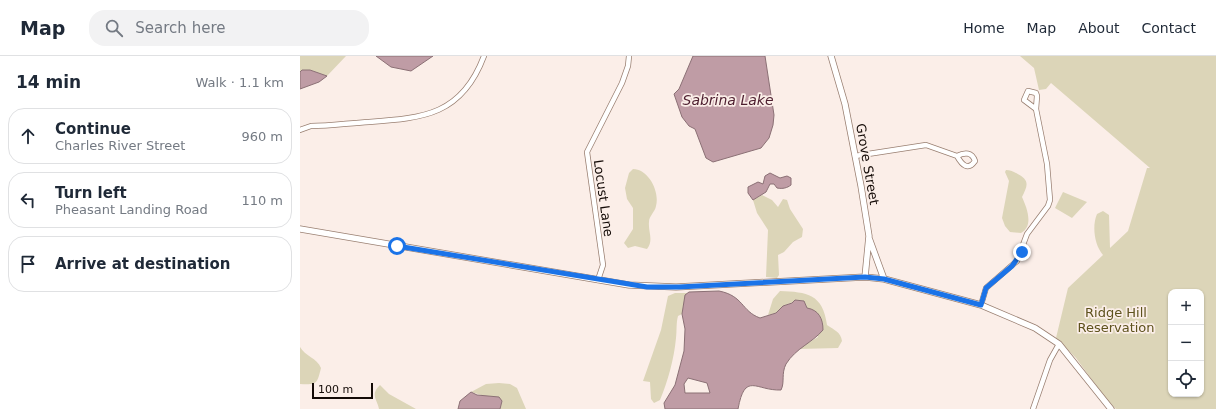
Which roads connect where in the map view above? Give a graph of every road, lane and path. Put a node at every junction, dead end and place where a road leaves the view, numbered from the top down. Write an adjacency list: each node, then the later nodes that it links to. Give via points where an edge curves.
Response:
1 (484, 56): 5 (street, via 467,87 445,107 432,113 406,119 311,126)
2 (629, 56): 12 (street, Locust Lane, via 622,83 587,152 603,265)
3 (831, 56): 6 (street, Grove Street, via 845,104)
4 (1036, 109): 13 (street, via 1047,164 1050,200 1027,234 1017,261 986,288)
5 (300, 130)
6 (855, 156): 7 (street, via 926,145); 9 (street, Grove Street)
7 (957, 156)
8 (300, 229): 12 (street)
9 (869, 236): 10 (street, Grove Street); 11 (street)
10 (865, 277): 11 (street); 12 (street, via 676,288)
11 (884, 279): 13 (street)
12 (598, 280)
13 (981, 305): 14 (street, via 1035,328)
14 (1059, 344): 15 (street, via 1050,360); 16 (street)
15 (1033, 409)
16 (1111, 409)

